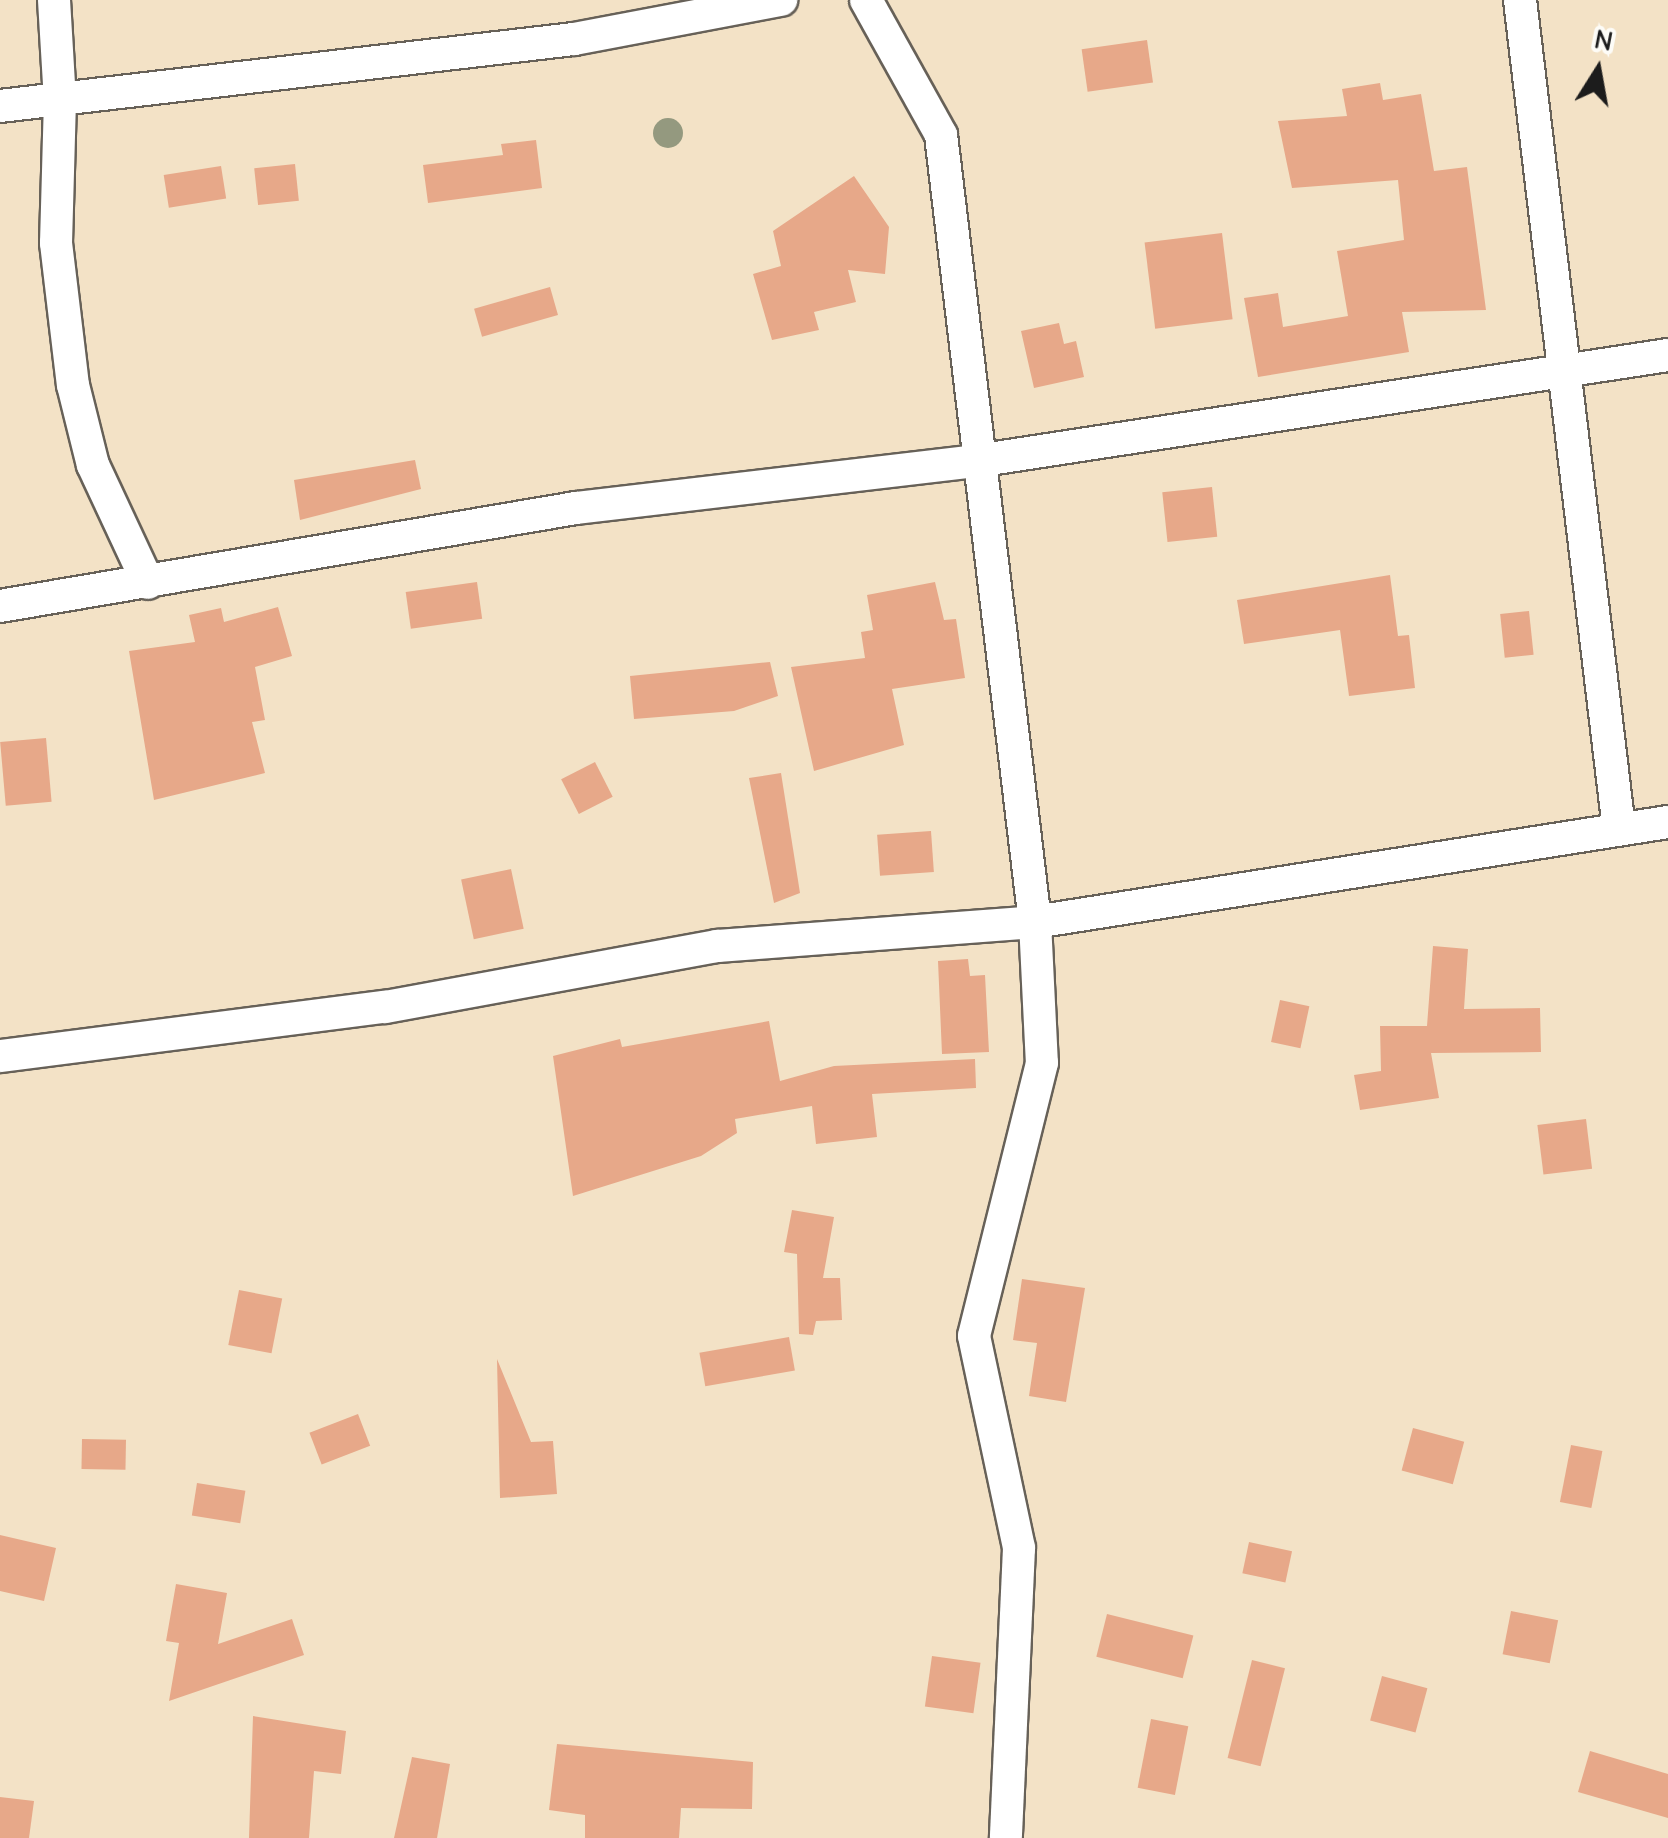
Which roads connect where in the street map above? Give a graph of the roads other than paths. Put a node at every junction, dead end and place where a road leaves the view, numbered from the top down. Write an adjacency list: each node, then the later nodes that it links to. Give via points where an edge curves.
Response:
1 (54, 0): 5 (street)
2 (780, 0): 5 (street, via 574,38)
3 (866, 0): 9 (street, via 941,135)
4 (1520, 0): 8 (street)
5 (60, 100): 6 (street); 10 (street, via 56,243 73,385 93,465)
6 (0, 106)
7 (1668, 356): 8 (street)
8 (1565, 373): 9 (street); 13 (street)
9 (976, 461): 10 (street, via 576,508); 14 (street)
10 (148, 583): 11 (street)
11 (0, 606)
12 (1668, 822): 13 (street)
13 (1619, 829): 14 (street)
14 (1035, 922): 15 (street, via 717,946 385,1006); 16 (street, via 1042,1062 974,1336 1019,1548)
15 (0, 1056)
16 (1006, 1838)

